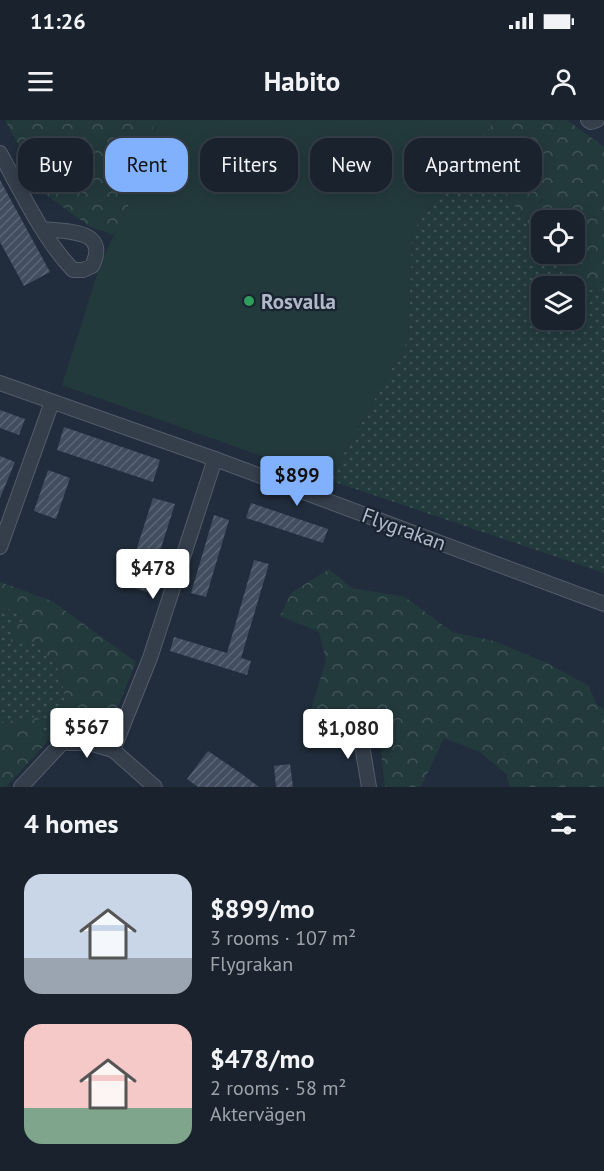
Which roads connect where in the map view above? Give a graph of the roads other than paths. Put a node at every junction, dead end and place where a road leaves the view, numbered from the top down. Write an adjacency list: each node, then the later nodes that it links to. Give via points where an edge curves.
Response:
1 (588, 120): 2 (street)
2 (597, 120)
3 (0, 153): 4 (street)
4 (43, 229)
5 (0, 383): 6 (street, Flygrakan)
6 (52, 402): 7 (street, Flygrakan); 8 (street)
7 (215, 459): 9 (street, Flygrakan); 11 (street, via 150,658)
8 (0, 546)
9 (604, 604)
10 (359, 727): 14 (street)
11 (113, 750): 12 (street, via 89,743 62,743); 13 (street)
12 (21, 787)
13 (155, 787)
14 (369, 787)

